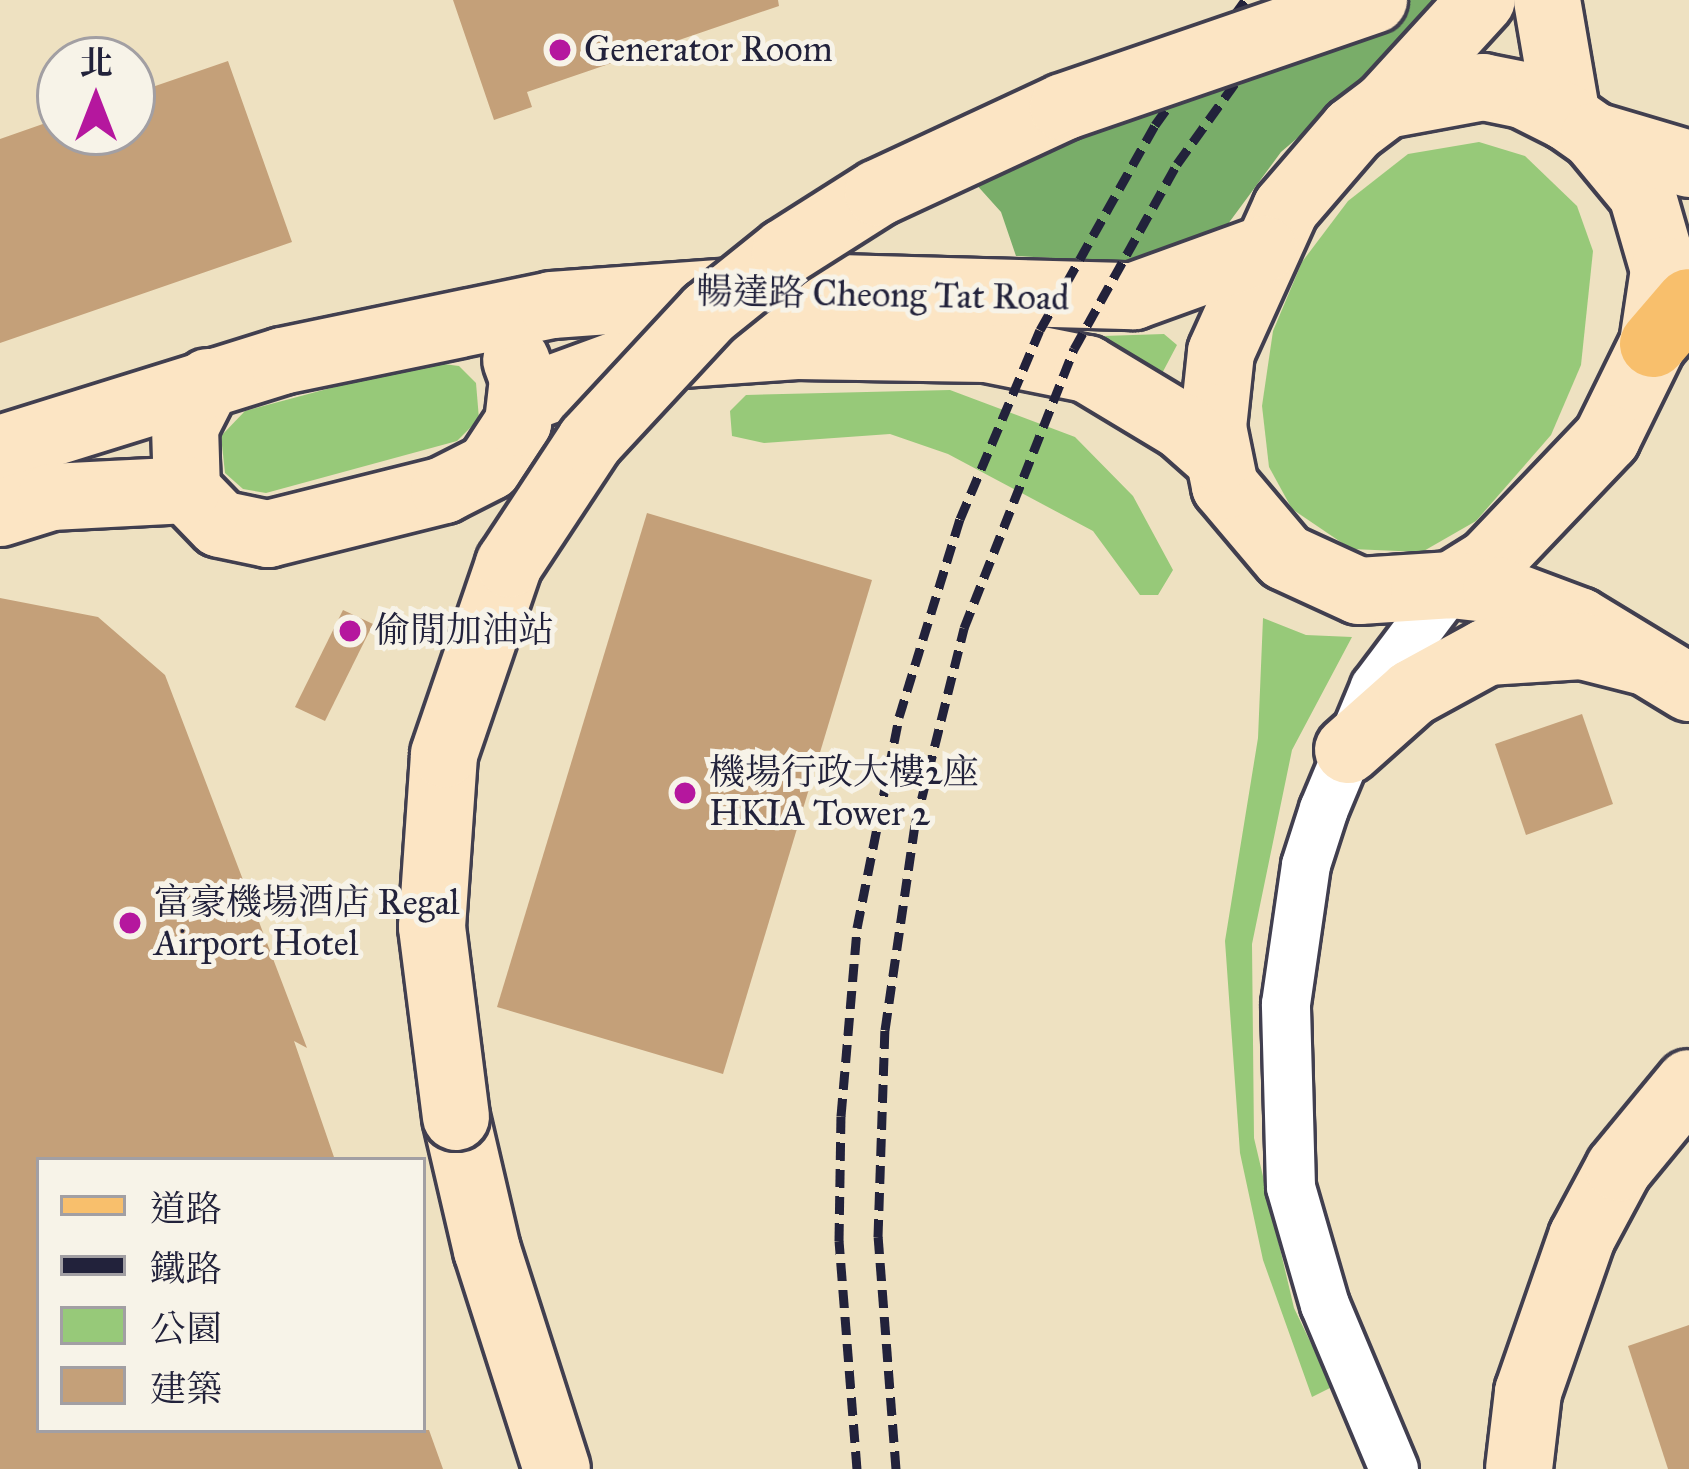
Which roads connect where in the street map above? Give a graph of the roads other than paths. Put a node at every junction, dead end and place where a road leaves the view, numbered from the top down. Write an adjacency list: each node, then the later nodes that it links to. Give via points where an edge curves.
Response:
1 (1374, 0): 20 (street, bridge, via 965,149 785,252 642,379 542,506 509,564 445,754 432,927 456,1118 494,1272)
2 (1482, 0): 4 (street)
3 (1547, 0): 5 (street)
4 (1386, 105): 5 (street, via 1483,87 1523,94); 7 (street, via 1318,165)
5 (1581, 126): 6 (street); 9 (street, via 1642,194)
6 (1689, 164)
7 (1264, 249): 8 (street, 暢達路 Cheong Tat Road, via 1134,296 803,287 627,294); 13 (street, via 1221,352 1213,427)
8 (495, 314): 10 (street, 暢達路 Cheong Tat Road); 11 (street)
9 (1671, 323): 16 (street, via 1606,438 1489,562)
10 (208, 382): 12 (street, 暢達路 Cheong Tat Road); 14 (street, via 184,427)
11 (524, 399): 13 (street, 暢達路 Cheong Tat Road, via 639,357 797,346 986,350 1087,369 1183,427); 14 (street, via 507,447 489,467 445,490 268,534 220,524)
12 (0, 449)
13 (1220, 460): 16 (street, via 1226,486 1250,516 1316,578 1359,591)
14 (187, 490): 15 (street, via 51,497)
15 (0, 512)
16 (1452, 585): 17 (street, via 1546,607); 18 (street, via 1376,687)
17 (1665, 675): 18 (street, via 1582,646 1486,652 1412,693)
18 (1348, 750): 21 (street, via 1306,866 1293,938 1285,1132 1291,1187 1324,1305)
19 (1689, 1083): 22 (street, via 1618,1168 1582,1237 1528,1392)
20 (557, 1469)
21 (1394, 1469)
22 (1519, 1469)

